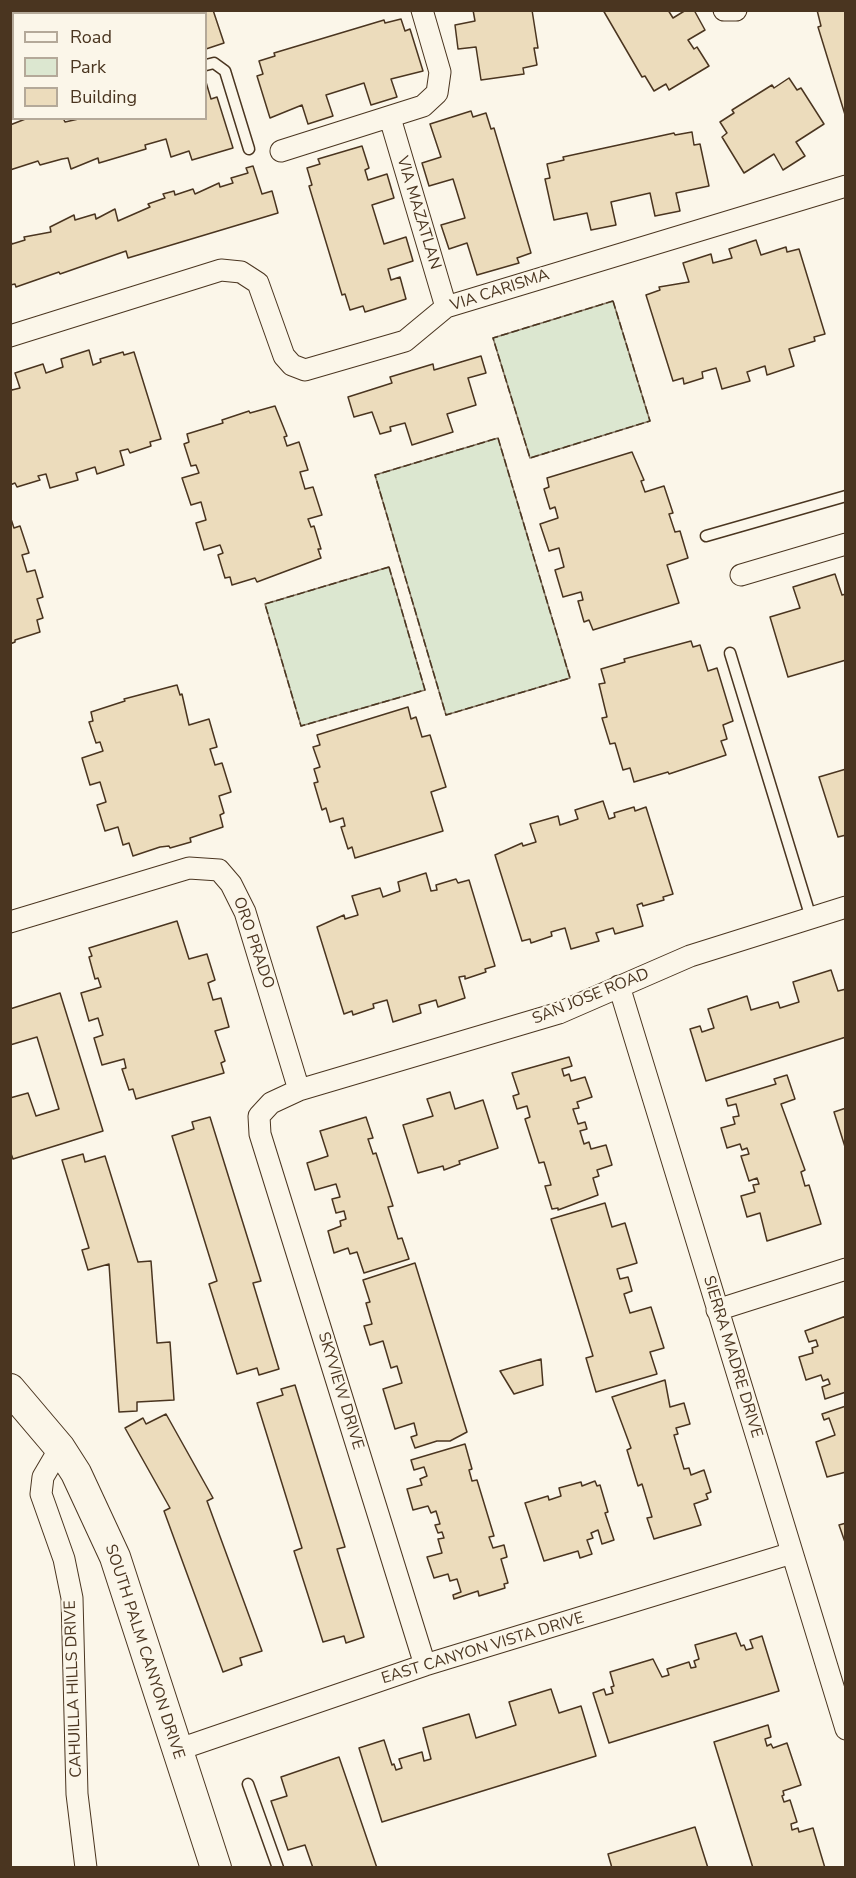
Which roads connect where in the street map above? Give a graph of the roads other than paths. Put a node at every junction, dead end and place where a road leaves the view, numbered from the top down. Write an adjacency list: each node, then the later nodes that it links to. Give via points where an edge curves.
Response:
1 (422, 10): 5 (street, via 440,72 437,93 423,106)
2 (724, 10): 3 (street)
3 (736, 10)
4 (207, 65): 6 (lane, via 213,63 225,71)
5 (390, 118): 7 (street); 9 (street, VIA MAZATLAN)
6 (249, 149)
7 (281, 151)
8 (846, 186): 9 (street, VIA CARISMA)
9 (446, 307): 10 (street, VIA CARISMA, via 405,341 305,370 292,365 284,356 258,283 241,272 221,270)
10 (10, 336)
11 (846, 496): 12 (lane)
12 (706, 536)
13 (846, 544): 14 (street)
14 (741, 575)
15 (730, 653): 17 (lane)
16 (846, 907): 17 (street, SAN JOSE ROAD)
17 (812, 918): 19 (street, SAN JOSE ROAD, via 690,956)
18 (10, 922): 20 (street, ORO PRADO, via 189,868 219,870 245,912)
19 (619, 986): 20 (street, SAN JOSE ROAD, via 559,1013); 23 (street, SIERRA MADRE DRIVE)
20 (299, 1090): 21 (street, SAN JOSE ROAD, via 271,1103)
21 (259, 1116): 27 (street, SKYVIEW DRIVE, via 260,1134)
22 (846, 1269): 23 (street)
23 (717, 1310): 26 (street, SIERRA MADRE DRIVE)
24 (10, 1389): 25 (street, SOUTH PALM CANYON DRIVE)
25 (60, 1448): 29 (street, SOUTH PALM CANYON DRIVE, via 76,1473 115,1557); 31 (street, CAHUILLA HILLS DRIVE, via 43,1477 40,1494 64,1559 72,1598 77,1784)
26 (792, 1553): 27 (street, EAST CANYON VISTA DRIVE); 28 (street, SIERRA MADRE DRIVE)
27 (425, 1665): 29 (street, EAST CANYON VISTA DRIVE)
28 (846, 1729)
29 (177, 1750): 32 (street, SOUTH PALM CANYON DRIVE)
30 (248, 1784): 33 (lane)
31 (86, 1868)
32 (216, 1868)
33 (278, 1868)

